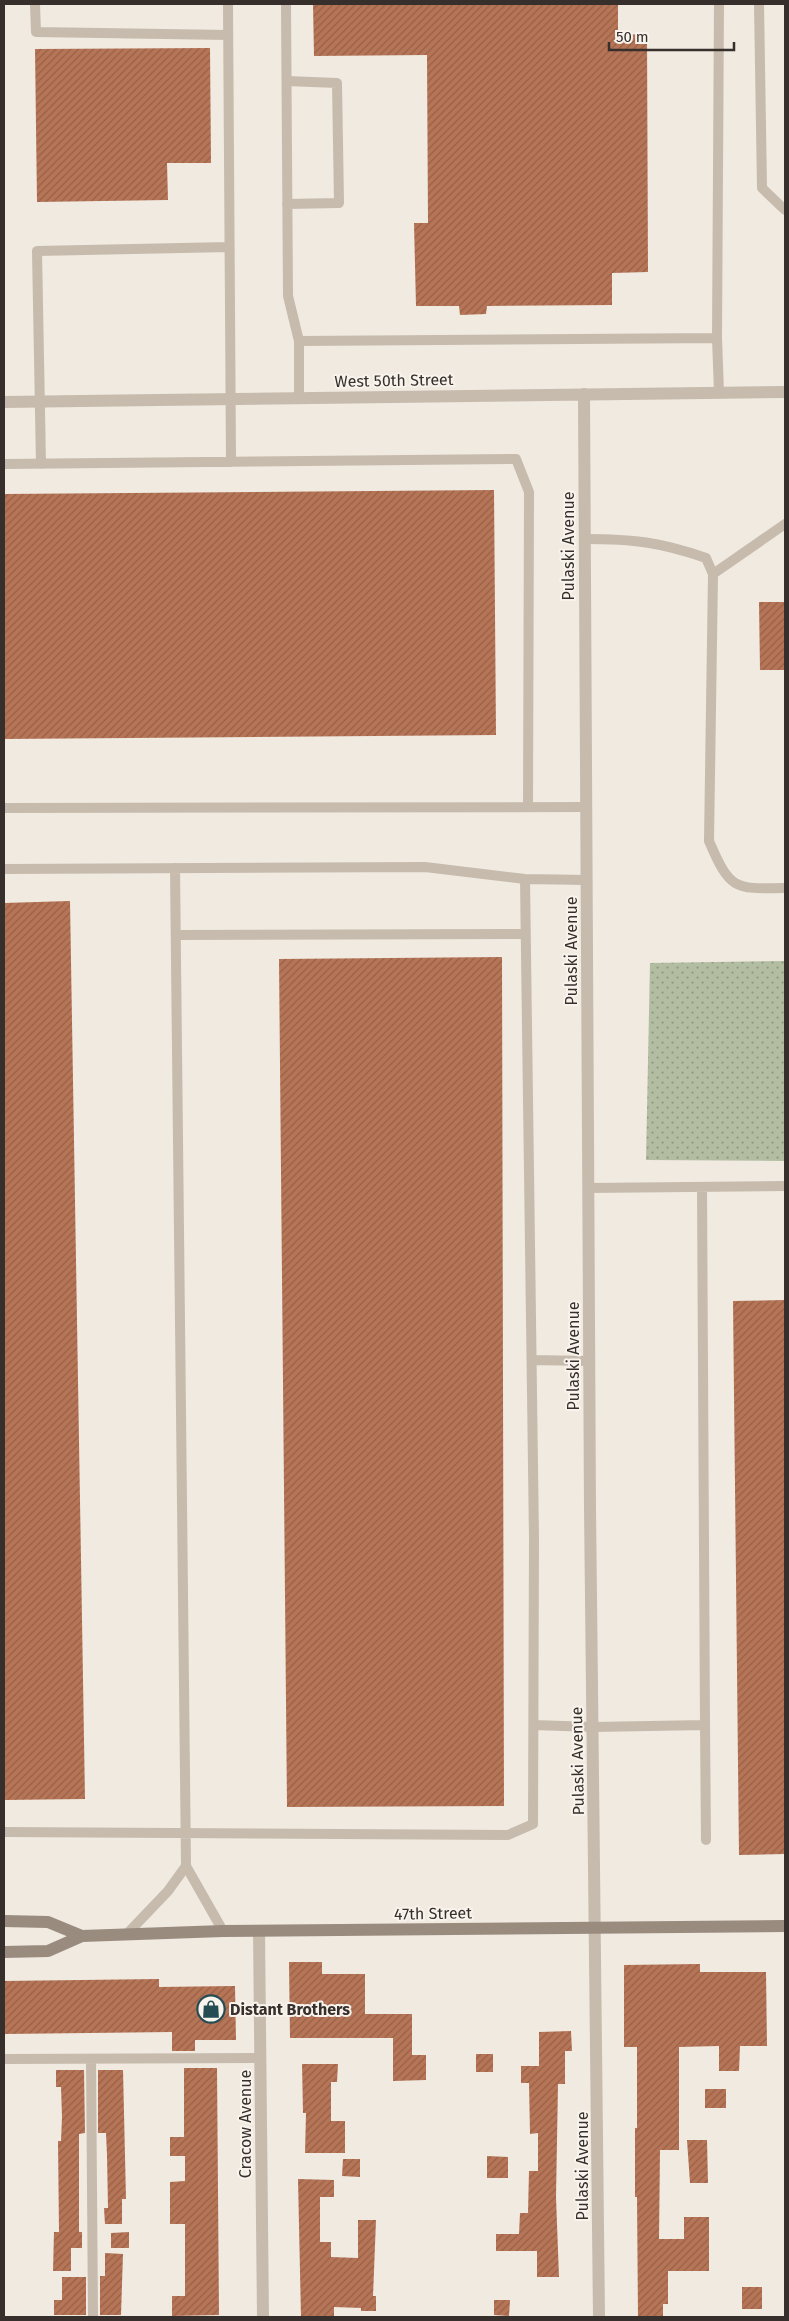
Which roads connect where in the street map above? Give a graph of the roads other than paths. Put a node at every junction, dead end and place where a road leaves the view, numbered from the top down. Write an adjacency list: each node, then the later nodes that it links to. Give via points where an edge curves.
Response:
1 (35, 4): 6 (lane, via 36,32)
2 (228, 4): 6 (lane)
3 (286, 4): 7 (lane)
4 (719, 4): 11 (lane)
5 (759, 4): 9 (lane, via 762,188)
6 (228, 34): 10 (lane)
7 (286, 81): 8 (lane); 8 (lane, via 337,83 339,203)
8 (288, 204): 12 (lane, via 288,296)
9 (785, 210)
10 (229, 247): 17 (lane); 18 (lane, via 36,251)
11 (717, 338): 12 (lane); 13 (lane)
12 (299, 341): 16 (lane)
13 (718, 392): 14 (street, West 50th Street); 15 (street, West 50th Street)
14 (785, 392)
15 (584, 394): 16 (street, West 50th Street); 24 (street, Pulaski Avenue)
16 (299, 398): 17 (street, West 50th Street)
17 (229, 399): 18 (street, West 50th Street); 20 (lane)
18 (39, 401): 19 (street, West 50th Street); 22 (lane)
19 (4, 402)
20 (231, 462): 22 (lane); 26 (lane, via 516,459 529,492)
21 (4, 464): 22 (lane)
22 (40, 464)
23 (785, 524): 25 (lane)
24 (585, 539): 25 (lane, via 629,539 671,546 706,558); 27 (street, Pulaski Avenue)
25 (713, 574): 33 (lane, via 709,841 721,869 738,886)
26 (528, 807): 27 (lane); 28 (lane)
27 (586, 807): 32 (street, Pulaski Avenue)
28 (4, 808)
29 (176, 868): 30 (lane); 31 (lane, via 425,867); 34 (lane)
30 (4, 869)
31 (525, 879): 32 (lane); 35 (lane)
32 (586, 880): 38 (street, Pulaski Avenue)
33 (785, 888)
34 (176, 934): 35 (lane); 45 (lane)
35 (525, 934): 39 (lane)
36 (785, 1186): 37 (lane)
37 (702, 1187): 38 (lane); 42 (lane)
38 (588, 1188): 40 (street, Pulaski Avenue)
39 (532, 1360): 40 (lane); 41 (lane)
40 (589, 1361): 43 (street, Pulaski Avenue)
41 (534, 1725): 43 (lane); 45 (lane, via 533,1824 508,1834)
42 (706, 1725): 43 (lane); 46 (lane)
43 (593, 1727): 50 (street, Pulaski Avenue)
44 (4, 1832): 45 (lane)
45 (187, 1832): 47 (lane)
46 (706, 1840)
47 (186, 1866): 51 (lane); 53 (lane)
48 (4, 1922): 54 (main road, 47th Street, via 48,1922)
49 (785, 1926): 50 (main road, 47th Street)
50 (596, 1928): 52 (main road, 47th Street); 61 (street, Pulaski Avenue)
51 (224, 1931): 52 (main road, 47th Street); 53 (main road, 47th Street)
52 (259, 1931): 56 (street, Cracow Avenue)
53 (126, 1935): 54 (main road, 47th Street)
54 (82, 1936): 55 (main road, 47th Street, via 48,1951)
55 (4, 1952)
56 (260, 2058): 58 (lane); 60 (street, Cracow Avenue)
57 (4, 2059): 58 (lane)
58 (91, 2059): 59 (lane)
59 (93, 2317)
60 (263, 2317)
61 (599, 2317)

